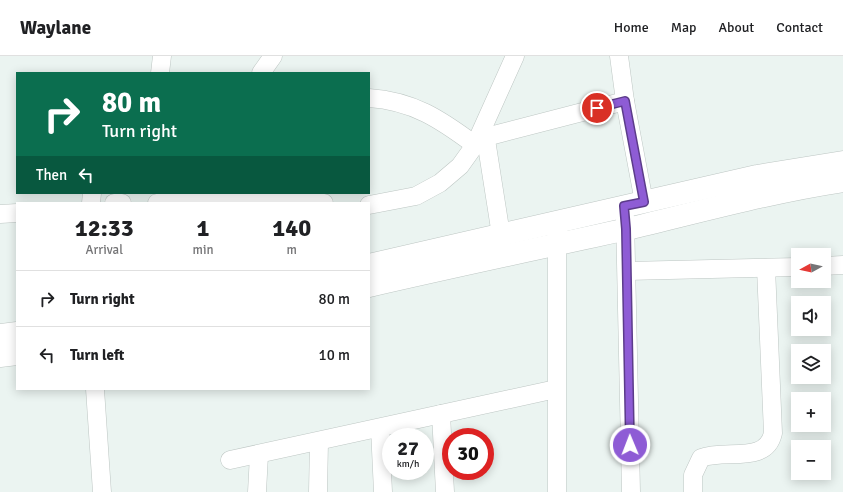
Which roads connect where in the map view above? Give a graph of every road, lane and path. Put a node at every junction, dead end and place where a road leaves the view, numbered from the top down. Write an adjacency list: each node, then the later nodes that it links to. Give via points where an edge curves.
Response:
1 (162, 56): 5 (street)
2 (273, 56): 6 (street)
3 (515, 56): 9 (street)
4 (619, 56): 8 (street)
5 (160, 72)
6 (262, 72)
7 (370, 98): 9 (street, via 390,99 418,108 446,123)
8 (625, 101): 9 (street); 14 (street)
9 (481, 136): 15 (street, via 460,166 440,183 416,196); 20 (street)
10 (843, 162): 14 (street, via 757,176)
11 (843, 182): 18 (street, via 799,188)
12 (173, 202): 13 (street, via 224,199)
13 (299, 202)
14 (634, 204): 18 (street); 19 (street)
15 (370, 205)
16 (16, 213): 17 (street)
17 (0, 214)
18 (626, 229): 19 (street); 26 (street)
19 (557, 233): 20 (street); 27 (street); 32 (street)
20 (501, 235): 21 (street)
21 (370, 265)
22 (843, 265): 23 (street)
23 (831, 266)
24 (791, 267): 25 (street)
25 (766, 268): 26 (street); 46 (street, via 774,433 771,443 755,453 711,454 701,458 693,476)
26 (627, 271): 45 (street)
27 (370, 286)
28 (16, 333): 29 (street)
29 (0, 335)
30 (16, 354): 31 (street)
31 (0, 356)
32 (556, 389): 34 (street); 44 (street)
33 (95, 390): 39 (street)
34 (441, 414): 35 (street); 43 (street)
35 (380, 428): 36 (street); 42 (street)
36 (319, 442): 37 (street); 41 (street)
37 (259, 455): 38 (street); 40 (street)
38 (230, 460)
39 (102, 492)
40 (257, 492)
41 (318, 492)
42 (382, 492)
43 (445, 492)
44 (557, 492)
45 (631, 492)
46 (693, 492)

